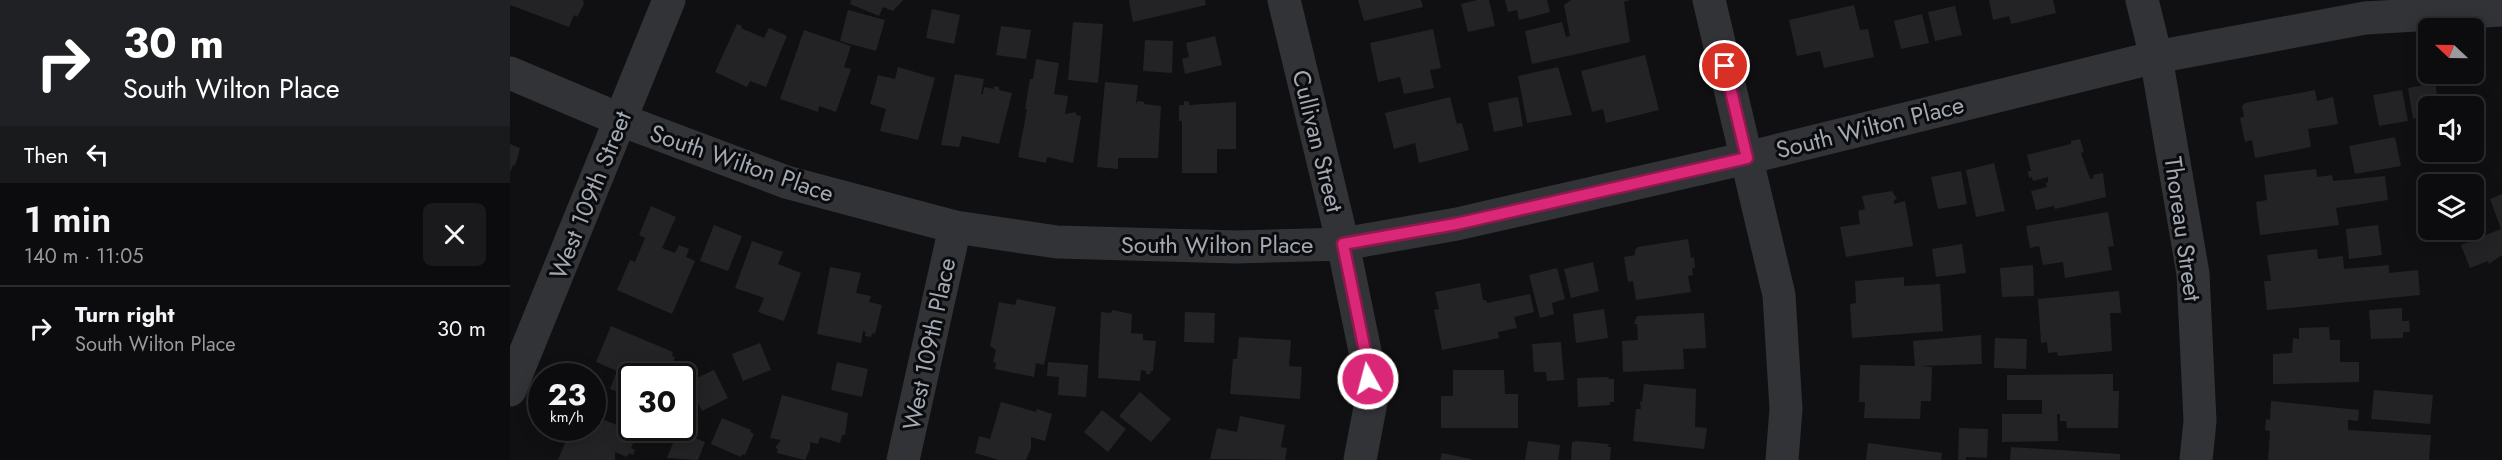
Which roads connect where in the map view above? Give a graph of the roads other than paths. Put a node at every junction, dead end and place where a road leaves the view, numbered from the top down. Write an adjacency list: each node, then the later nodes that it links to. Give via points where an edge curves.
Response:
1 (669, 0): 8 (street, West 109th Street)
2 (1284, 0): 11 (street, Cullivan Street)
3 (1709, 0): 9 (street)
4 (2142, 0): 6 (street, Thoreau Street)
5 (2502, 10): 6 (street, South Wilton Place, via 2365,18)
6 (2156, 57): 9 (street, South Wilton Place); 16 (street, Thoreau Street, via 2193,274 2200,421)
7 (510, 73): 8 (street, South Wilton Place)
8 (621, 120): 10 (street, South Wilton Place, via 786,182); 12 (street, West 109th Street)
9 (1747, 158): 11 (street, South Wilton Place, via 1456,224); 15 (street, via 1779,295 1786,409)
10 (955, 227): 11 (street, South Wilton Place, via 1057,242 1237,247); 13 (street, West 109th Place)
11 (1343, 244): 14 (street, Cullivan Street, via 1366,356 1371,402)
12 (510, 390)
13 (903, 460)
14 (1360, 460)
15 (1782, 460)
16 (2196, 460)

